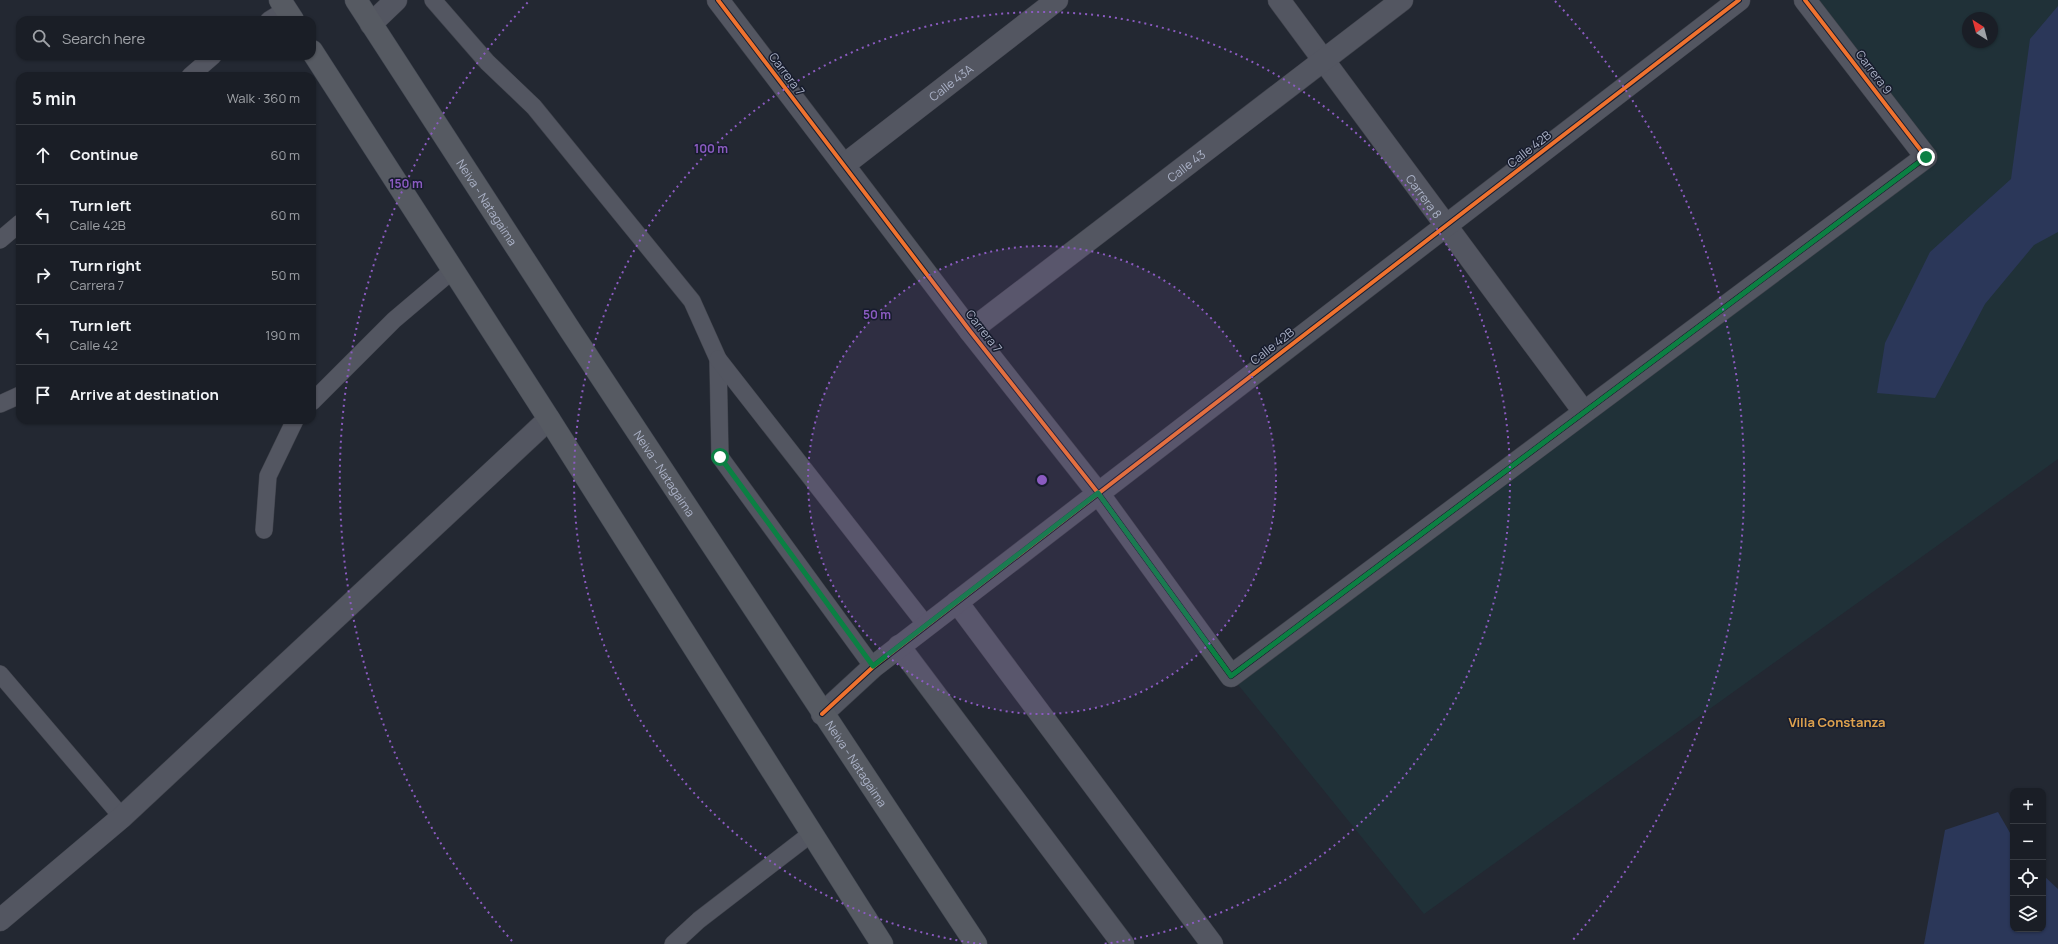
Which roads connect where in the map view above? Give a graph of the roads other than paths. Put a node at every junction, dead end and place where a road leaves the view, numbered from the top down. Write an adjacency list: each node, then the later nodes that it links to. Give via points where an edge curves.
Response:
1 (356, 0): 10 (highway, Neiva - Natagaima)
2 (396, 0): 10 (street)
3 (433, 0): 21 (lane, via 487,62 534,107 692,301)
4 (1057, 0): 15 (street, Calle 43A)
5 (1279, 0): 13 (street, Carrera 8)
6 (1402, 0): 13 (street, Calle 43)
7 (1739, 0): 17 (street, Calle 42B)
8 (1805, 0): 25 (street, Carrera 9, via 1926,157)
9 (722, 1): 15 (street, Carrera 7)
10 (371, 24): 35 (highway, Neiva - Natagaima)
11 (316, 57): 19 (highway)
12 (208, 60): 14 (lane)
13 (1323, 60): 17 (street, Carrera 8); 20 (street, Calle 43)
14 (195, 72)
15 (844, 166): 20 (street, Carrera 7)
16 (16, 226): 18 (lane)
17 (1445, 226): 25 (street, Carrera 8); 28 (street, Calle 42B)
18 (0, 240)
19 (453, 270): 23 (lane, via 394,320); 26 (highway)
20 (970, 331): 28 (street, Carrera 7)
21 (718, 359): 31 (lane); 33 (lane, via 720,457)
22 (16, 397): 24 (lane)
23 (316, 398)
24 (0, 404)
25 (1584, 412): 28 (street, Carrera 7, via 1231,676)
26 (549, 419): 36 (street); 37 (highway)
27 (293, 424): 29 (lane, via 268,476)
28 (1098, 493): 30 (street, Calle 42B)
29 (264, 530)
30 (957, 602): 31 (street, Calle 42B); 43 (street)
31 (926, 625): 32 (street, Calle 42B)
32 (899, 646): 33 (street, Calle 42B); 42 (street)
33 (873, 666): 35 (street, Calle 42B)
34 (0, 674): 36 (lane)
35 (822, 714): 41 (highway, Neiva - Natagaima)
36 (122, 817): 38 (street)
37 (812, 833): 39 (lane, via 699,920); 40 (highway)
38 (0, 920)
39 (673, 944)
40 (882, 944)
41 (976, 944)
42 (1123, 944)
43 (1212, 944)

